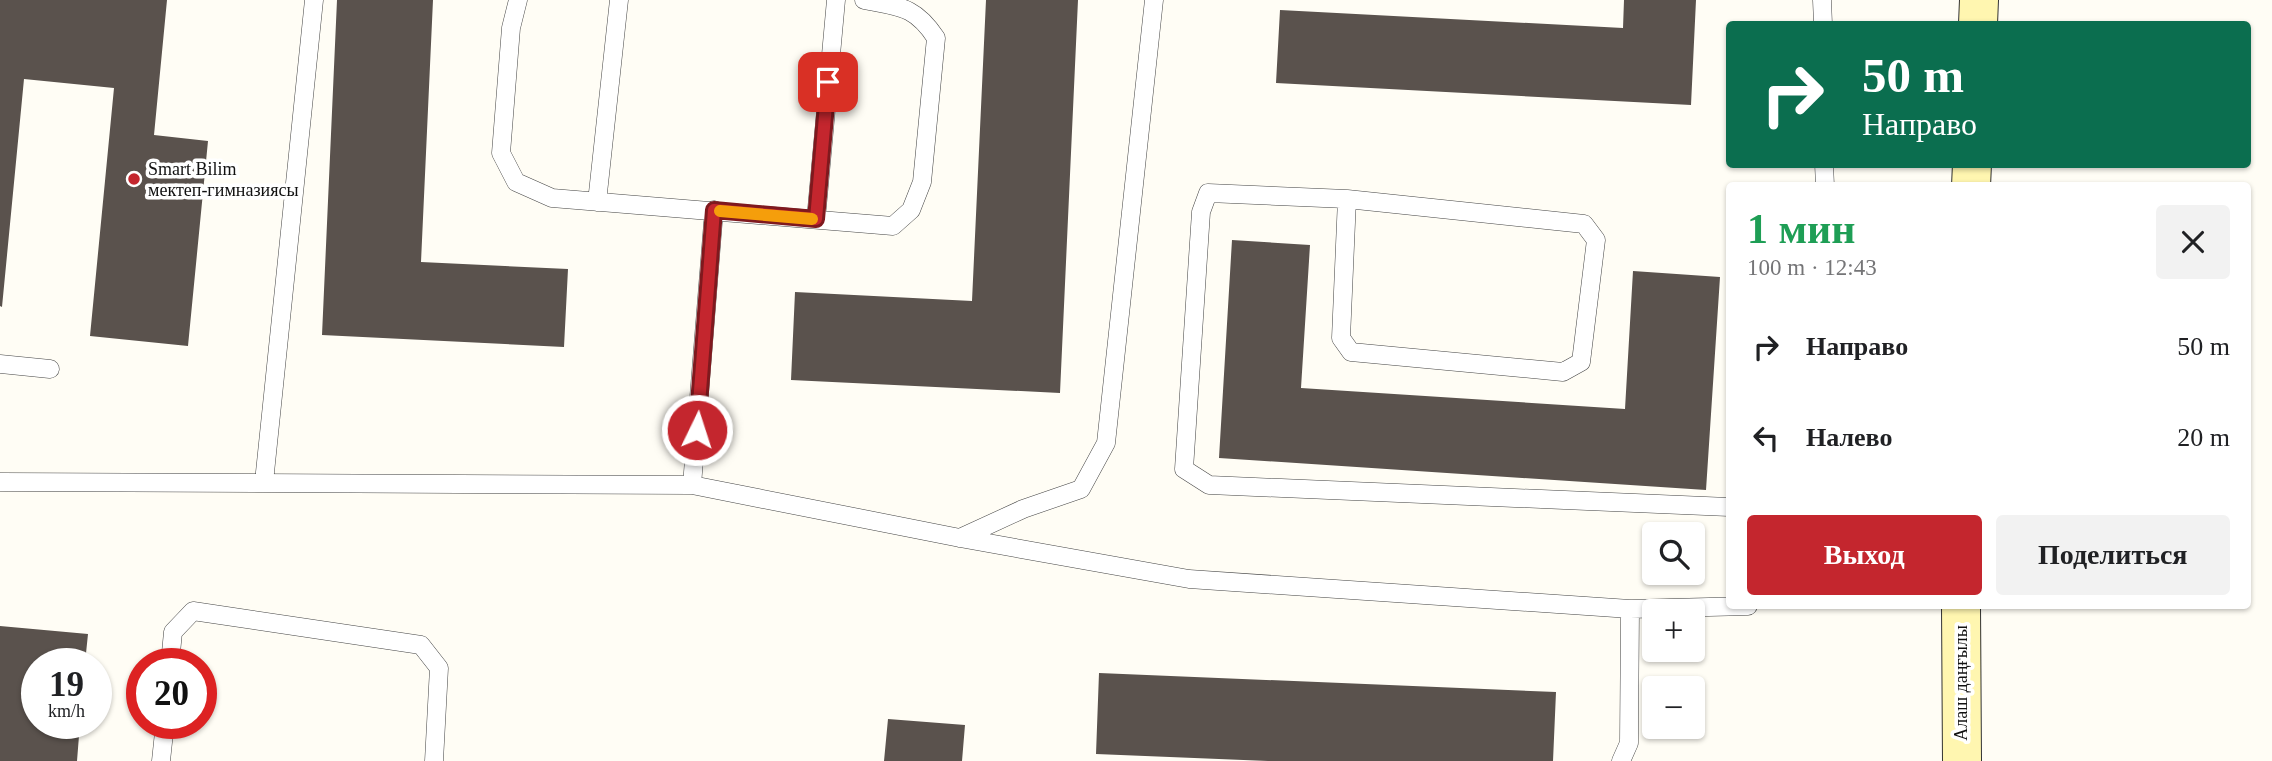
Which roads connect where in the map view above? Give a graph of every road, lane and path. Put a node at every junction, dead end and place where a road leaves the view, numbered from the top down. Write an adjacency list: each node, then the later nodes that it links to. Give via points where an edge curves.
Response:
1 (314, 0): 18 (lane)
2 (519, 0): 12 (lane, via 511,28 501,153 516,182 552,198)
3 (619, 0): 12 (lane)
4 (836, 0): 14 (lane)
5 (864, 0): 14 (lane, via 905,8 924,20 936,38 922,182 911,210 892,226)
6 (1154, 0): 21 (lane, via 1106,443 1081,489)
7 (1822, 0): 9 (lane)
8 (1979, 0): 10 (main road)
9 (1822, 21)
10 (1978, 21)
11 (1347, 199): 11 (lane, via 1584,224 1596,240 1581,362 1563,372 1352,352 1340,338); 20 (lane, via 1208,193 1201,212 1184,469 1209,485)
12 (597, 202): 13 (lane)
13 (714, 210): 14 (lane); 19 (lane)
14 (816, 219)
15 (0, 365): 16 (lane)
16 (50, 369)
17 (0, 482): 18 (lane)
18 (264, 482): 19 (lane)
19 (692, 485): 21 (lane)
20 (1726, 507)
21 (960, 538): 23 (lane, via 1189,579)
22 (1726, 607): 23 (lane)
23 (1630, 609): 29 (lane, via 1629,743)
24 (1961, 609): 30 (main road, Алаш даңғылы)
25 (171, 648): 28 (lane, via 173,632 194,611 421,645 439,668)
26 (163, 739): 27 (lane)
27 (161, 761)
28 (434, 761)
29 (1621, 761)
30 (1962, 761)

